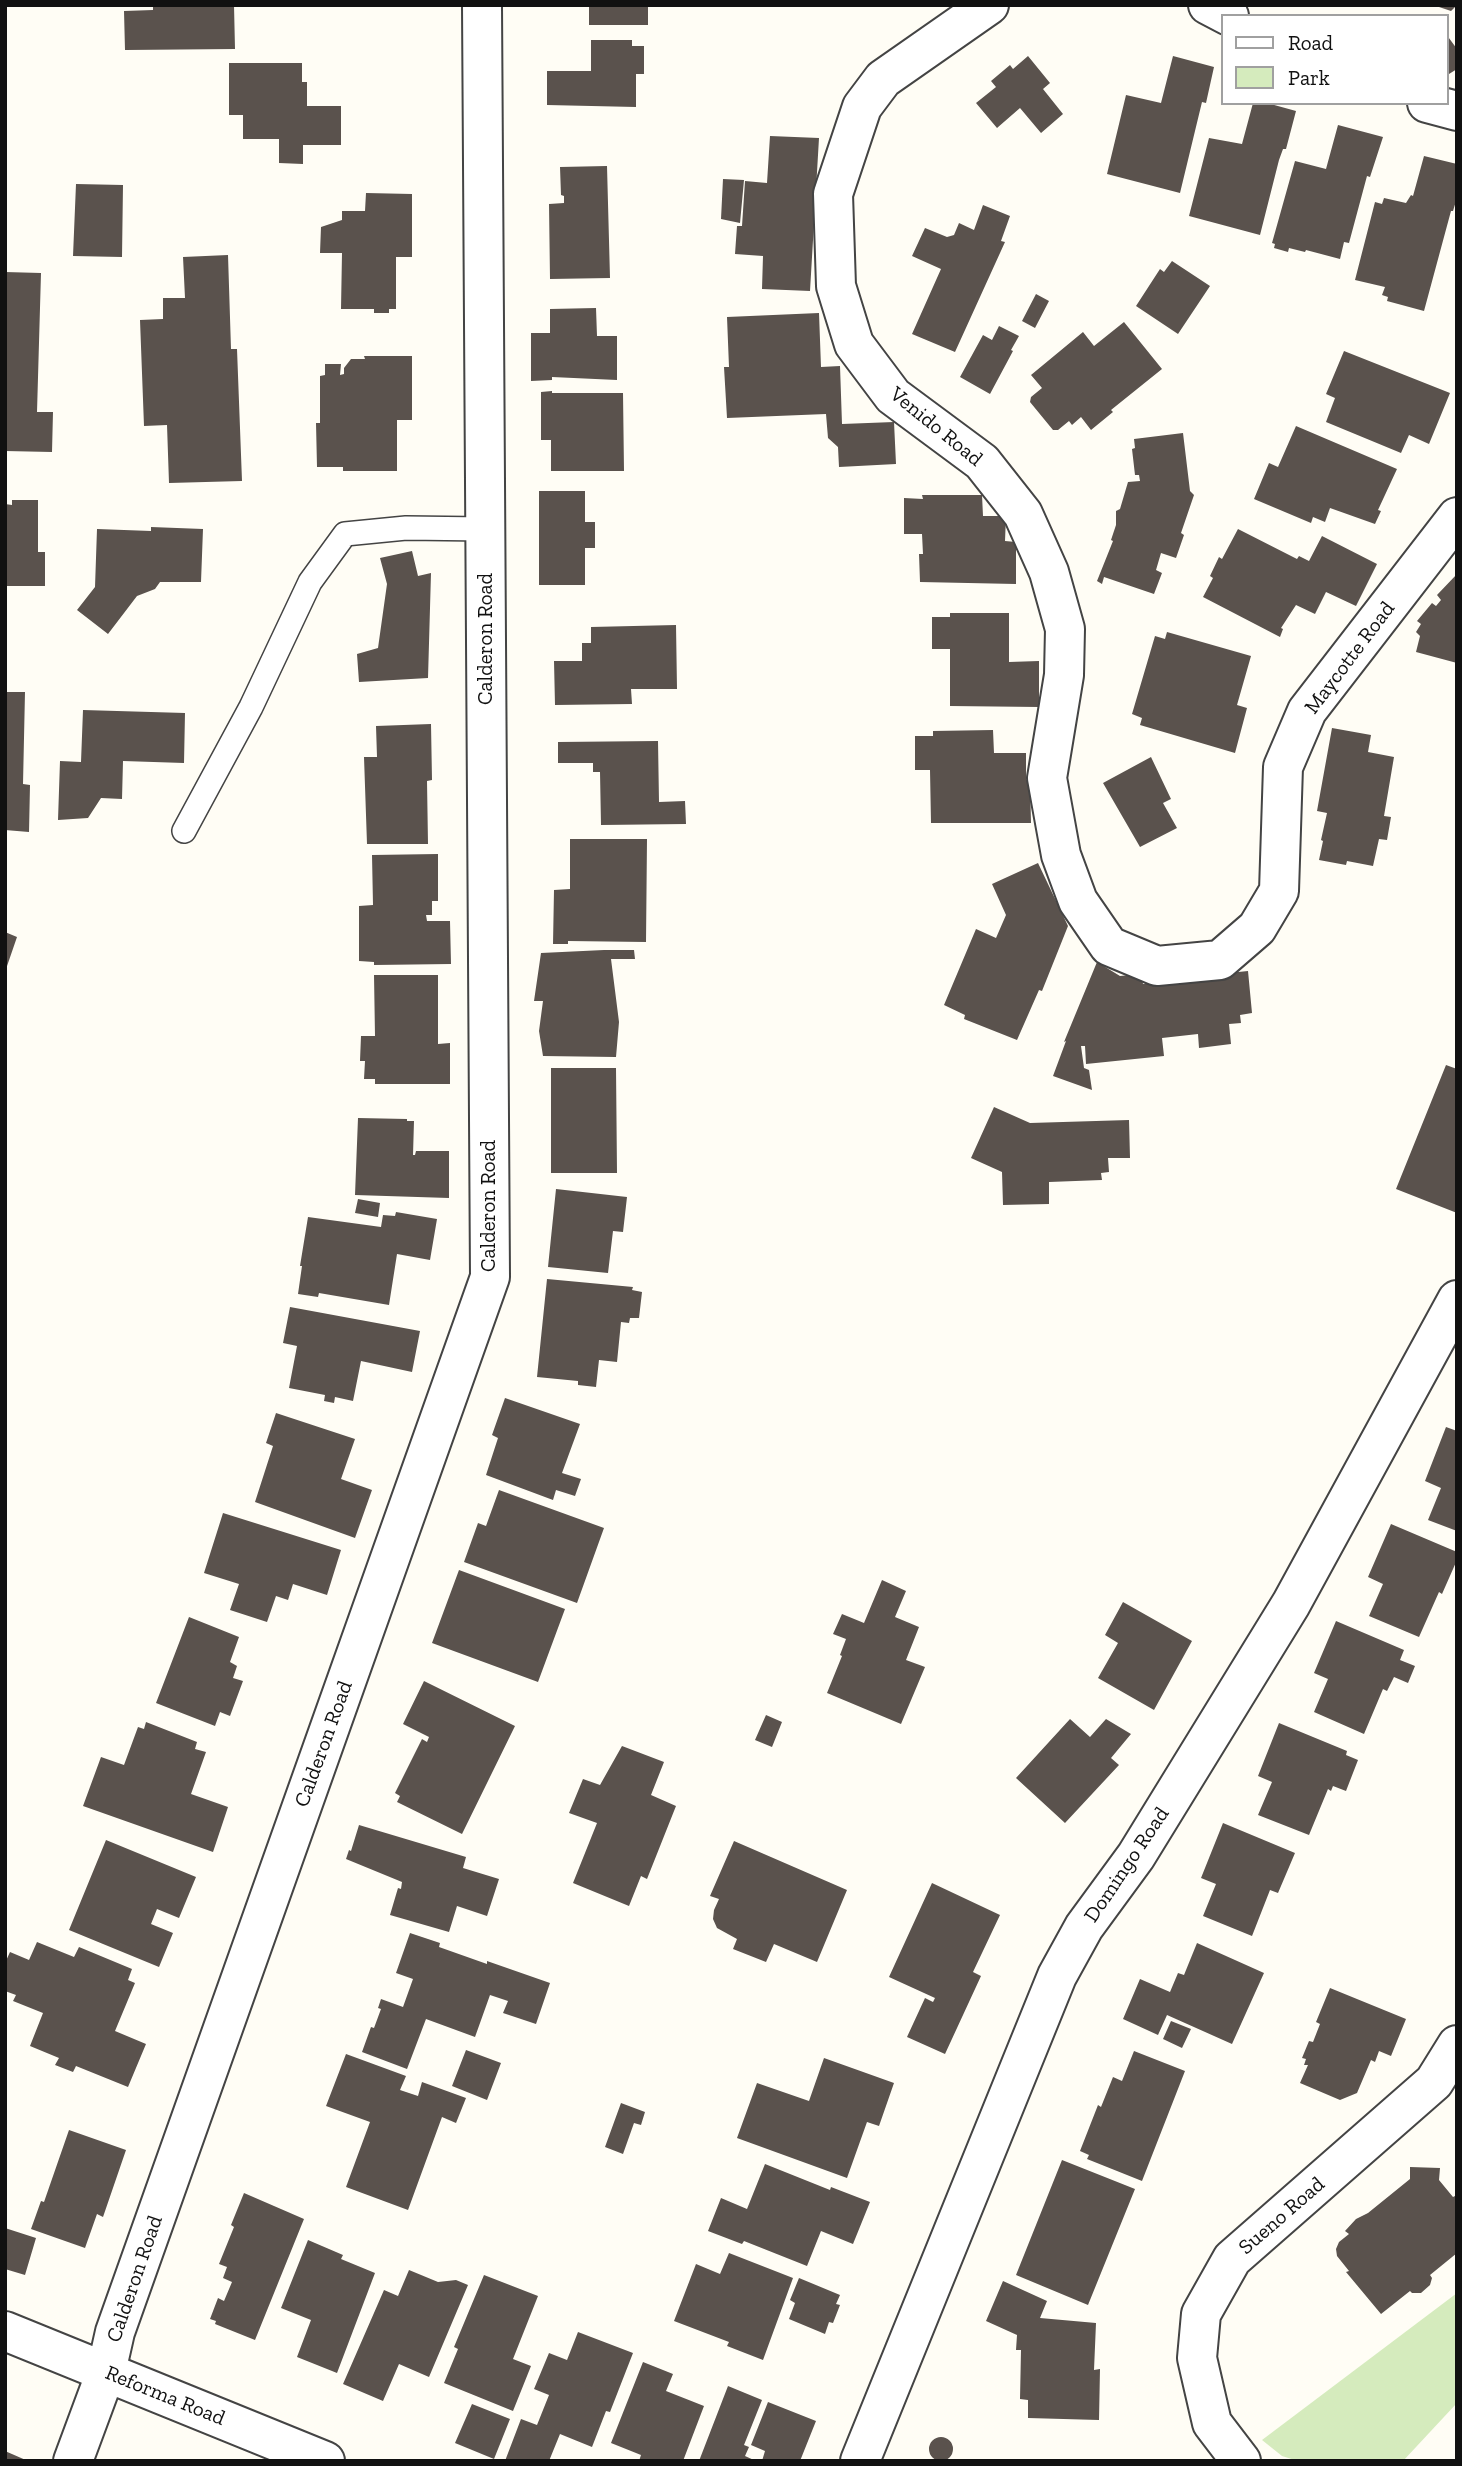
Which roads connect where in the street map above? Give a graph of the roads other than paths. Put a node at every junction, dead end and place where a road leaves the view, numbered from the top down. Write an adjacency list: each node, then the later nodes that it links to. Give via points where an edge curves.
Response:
1 (482, 5): 8 (street, Calderon Road)
2 (989, 5): 10 (street, Venido Road, via 883,79 862,107 833,194 836,286 854,344 893,396 982,462 1023,514 1049,572 1065,629 1047,778 1061,855 1077,901 1110,946 1157,966)
3 (1208, 5): 4 (street)
4 (1225, 14)
5 (1434, 105): 6 (street)
6 (1457, 111)
7 (1457, 517): 10 (street, Maycotte Road, via 1307,710 1283,767 1279,891 1257,928)
8 (486, 529): 9 (lane, via 406,528 345,534 310,582 251,707); 14 (street, Calderon Road, via 490,1277 116,2332)
9 (184, 831)
10 (1220, 960)
11 (1457, 1300): 17 (street, Domingo Road, via 1291,1604 1136,1856 1084,1927 1058,1976)
12 (1457, 2045): 18 (street, Sueno Road, via 1434,2082 1232,2259 1201,2314 1197,2358 1212,2423)
13 (5, 2331): 14 (street, Reforma Road)
14 (106, 2372): 15 (street, Calderon Road); 16 (street, Reforma Road)
15 (73, 2461)
16 (325, 2461)
17 (860, 2461)
18 (1241, 2461)

